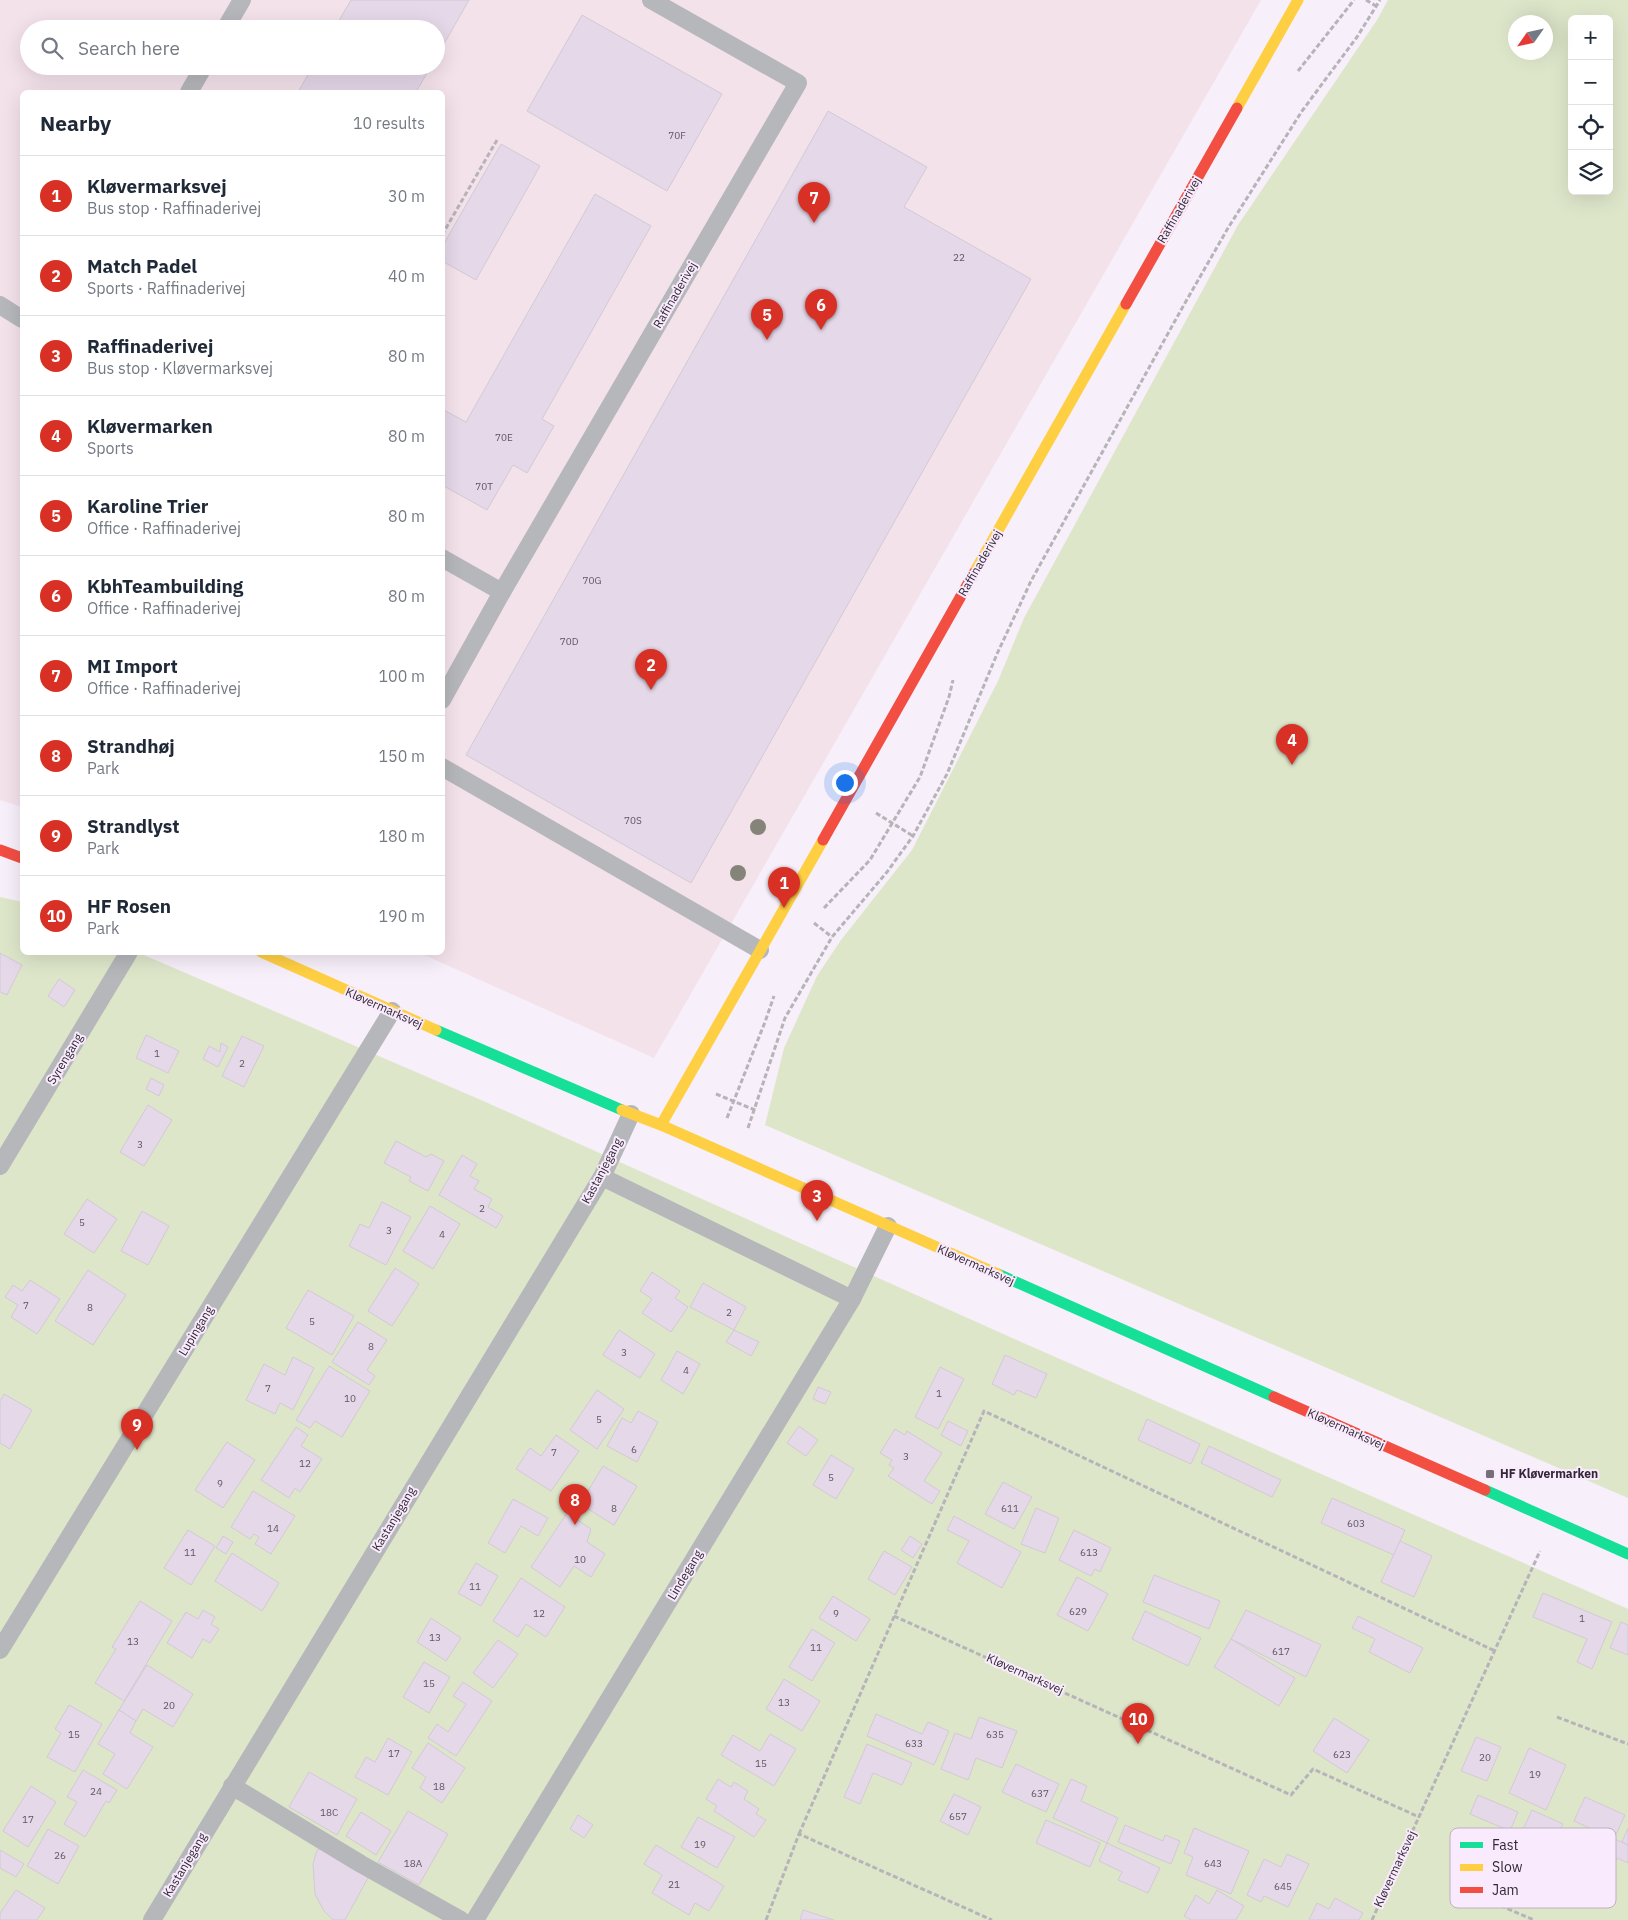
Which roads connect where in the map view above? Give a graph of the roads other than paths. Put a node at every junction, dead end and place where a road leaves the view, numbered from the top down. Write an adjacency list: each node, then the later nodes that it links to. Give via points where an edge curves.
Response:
1 (242, 0): 4 (lane)
2 (652, 0): 10 (lane, Raffinaderivej, via 798,83)
3 (1298, 0): 15 (street, Raffinaderivej)
4 (230, 20)
5 (199, 75): 6 (lane)
6 (190, 90)
7 (0, 305): 8 (lane)
8 (20, 318)
9 (445, 560): 10 (lane)
10 (502, 592): 11 (lane)
11 (445, 695)
12 (445, 769): 15 (lane)
13 (0, 850): 14 (street)
14 (20, 857)
15 (760, 950): 20 (street, Raffinaderivej)
16 (127, 955): 21 (lane, Syrengang)
17 (268, 955): 18 (street, Kløvermarksvej)
18 (392, 1011): 19 (street, Kløvermarksvej); 26 (lane, Lupingang)
19 (631, 1114): 20 (street, Kløvermarksvej); 22 (lane, Kastanjegang)
20 (661, 1125): 23 (street, Kløvermarksvej)
21 (0, 1166)
22 (602, 1177): 24 (lane); 27 (lane, Kastanjegang)
23 (888, 1226): 24 (lane, Lindegang); 25 (street, Kløvermarksvej)
24 (852, 1298): 30 (lane, Lindegang)
25 (1628, 1554)
26 (0, 1650)
27 (232, 1786): 28 (lane, Kastanjegang); 29 (lane)
28 (152, 1920)
29 (461, 1920)
30 (475, 1920)

